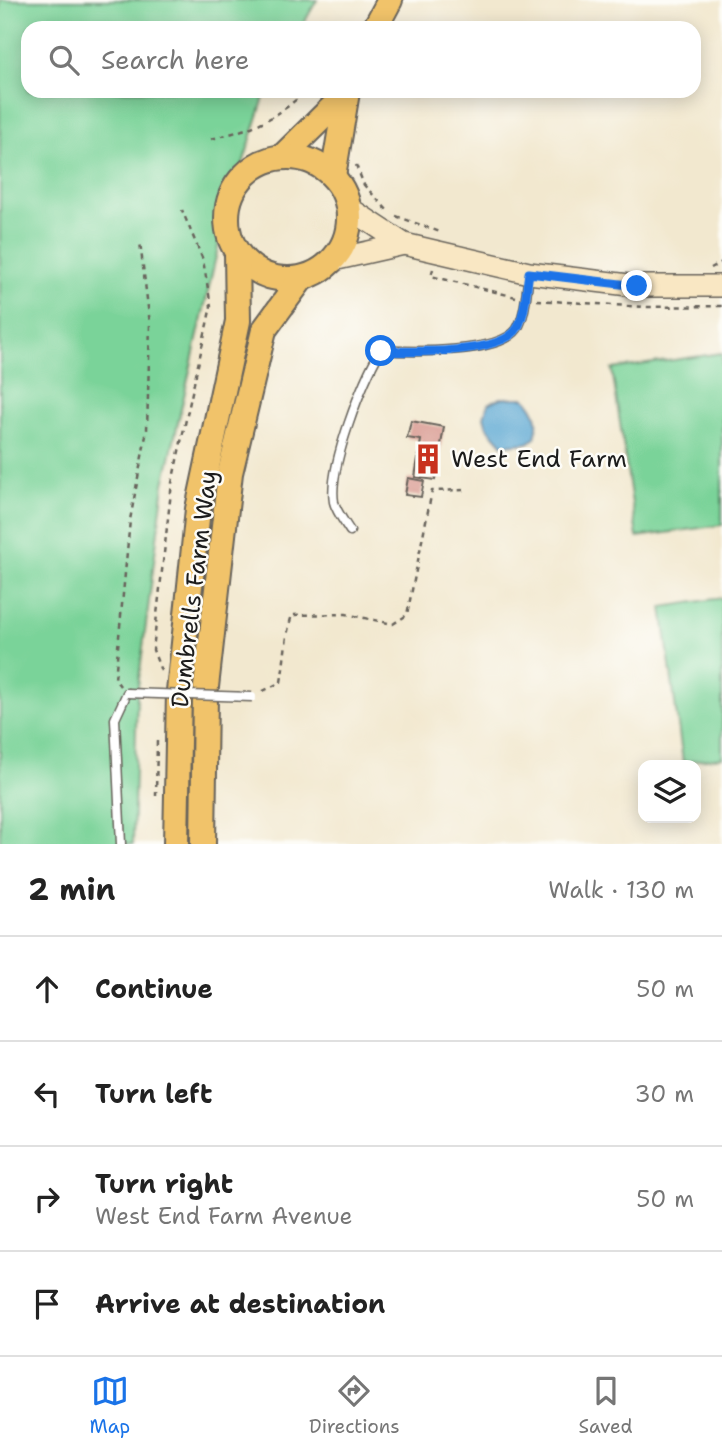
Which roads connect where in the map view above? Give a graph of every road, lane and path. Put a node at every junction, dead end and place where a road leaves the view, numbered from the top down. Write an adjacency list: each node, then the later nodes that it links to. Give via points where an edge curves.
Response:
1 (390, 0): 2 (main road)
2 (379, 21)
3 (298, 98): 6 (path, via 278,116)
4 (341, 98): 7 (main road)
5 (345, 98): 9 (main road)
6 (211, 139)
7 (283, 156): 9 (main road, via 301,157); 15 (main road, via 249,169 237,183 226,218)
8 (354, 158): 12 (path, via 364,185 389,212)
9 (333, 176): 10 (main road)
10 (349, 208): 14 (street); 16 (main road, via 344,244)
11 (182, 211): 26 (path, via 203,260 211,306)
12 (451, 236)
13 (140, 242): 28 (path, via 150,324 147,429 130,520 115,679)
14 (404, 244): 16 (street); 19 (street)
15 (237, 253): 21 (main road, via 265,275); 31 (main road, Dumbrells Farm Way, via 238,320 198,509 179,691)
16 (333, 260): 21 (main road)
17 (722, 262): 18 (path)
18 (707, 270)
19 (529, 273): 22 (street, via 637,286); 23 (lane)
20 (431, 276): 23 (path)
21 (302, 278): 32 (main road, Dumbrells Farm Way, via 264,330 230,473 205,696)
22 (722, 286)
23 (524, 299): 24 (path, via 645,307); 27 (lane, via 517,328 502,341 431,353 381,351 370,367 338,460 334,503)
24 (722, 306)
25 (465, 490): 29 (path, via 432,491 407,615 393,624 346,614 292,615 281,682)
26 (166, 523)
27 (350, 531)
28 (127, 693): 29 (lane, bridge); 30 (lane, via 115,719)
29 (252, 697)
30 (121, 844)
31 (176, 844)
32 (202, 844)

